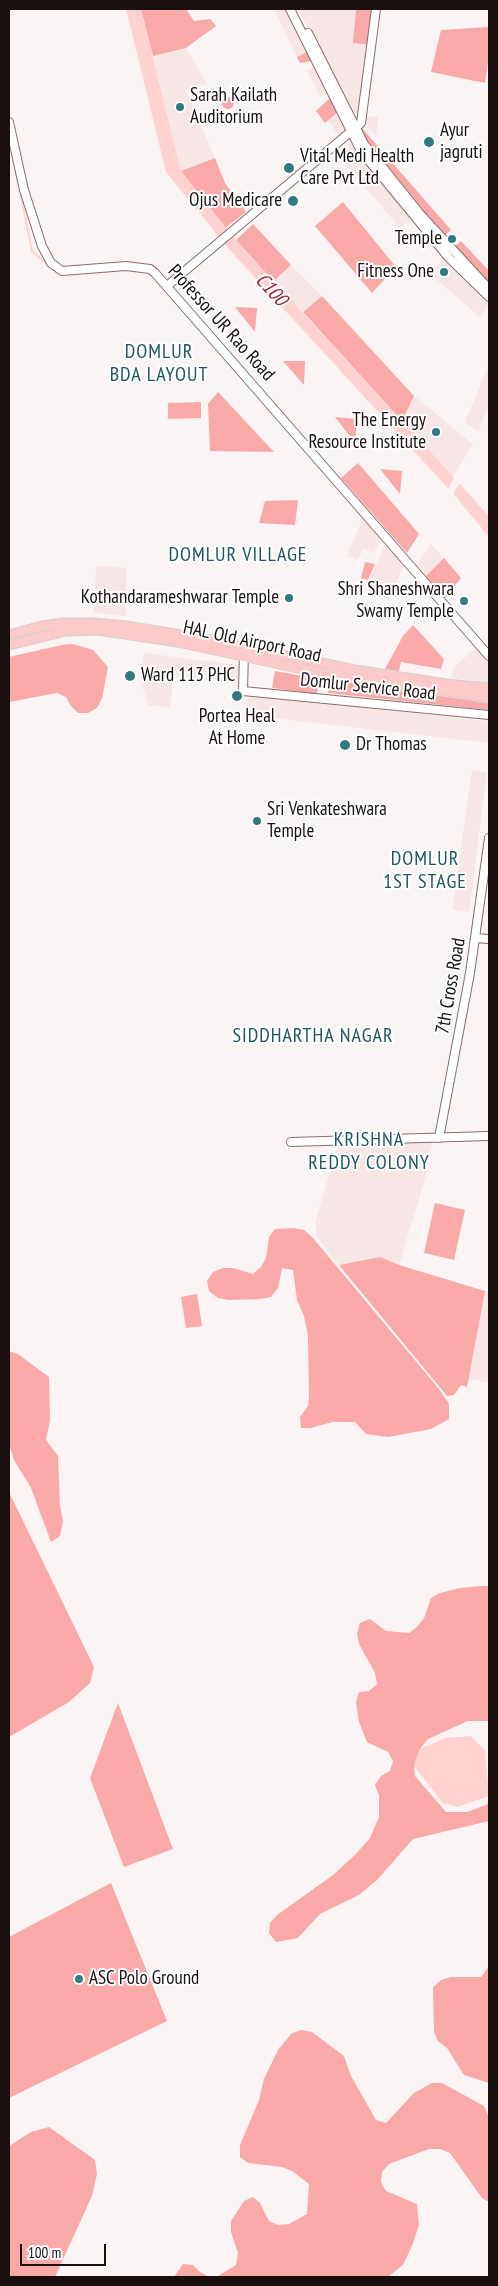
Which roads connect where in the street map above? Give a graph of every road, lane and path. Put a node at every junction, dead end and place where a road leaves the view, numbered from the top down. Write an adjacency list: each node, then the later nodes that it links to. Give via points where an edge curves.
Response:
1 (290, 9): 5 (street)
2 (295, 9): 5 (street)
3 (376, 9): 5 (street, via 361,124)
4 (9, 122): 6 (street, Professor UR Rao Road, via 24,190 42,246 51,263 62,271 126,266 150,269)
5 (354, 129): 6 (street); 7 (street, via 420,214); 8 (street, via 361,152 438,245)
6 (167, 286): 12 (street, Professor UR Rao Road)
7 (489, 289)
8 (489, 297)
9 (9, 636): 11 (main road, HAL Old Airport Road, via 42,626 94,623 179,634)
10 (9, 645): 11 (main road, HAL Old Airport Road, via 66,631 98,630)
11 (244, 651): 13 (main road, HAL Old Airport Road); 14 (main road, HAL Old Airport Road, via 325,674); 15 (street, Domlur Service Road, via 243,691)
12 (489, 656)
13 (489, 688)
14 (489, 697)
15 (489, 715)
16 (489, 838): 17 (street, 7th Cross Road)
17 (476, 938): 18 (street); 20 (street, 7th Cross Road)
18 (489, 939)
19 (489, 1136): 20 (street)
20 (439, 1138): 21 (street)
21 (291, 1142)

